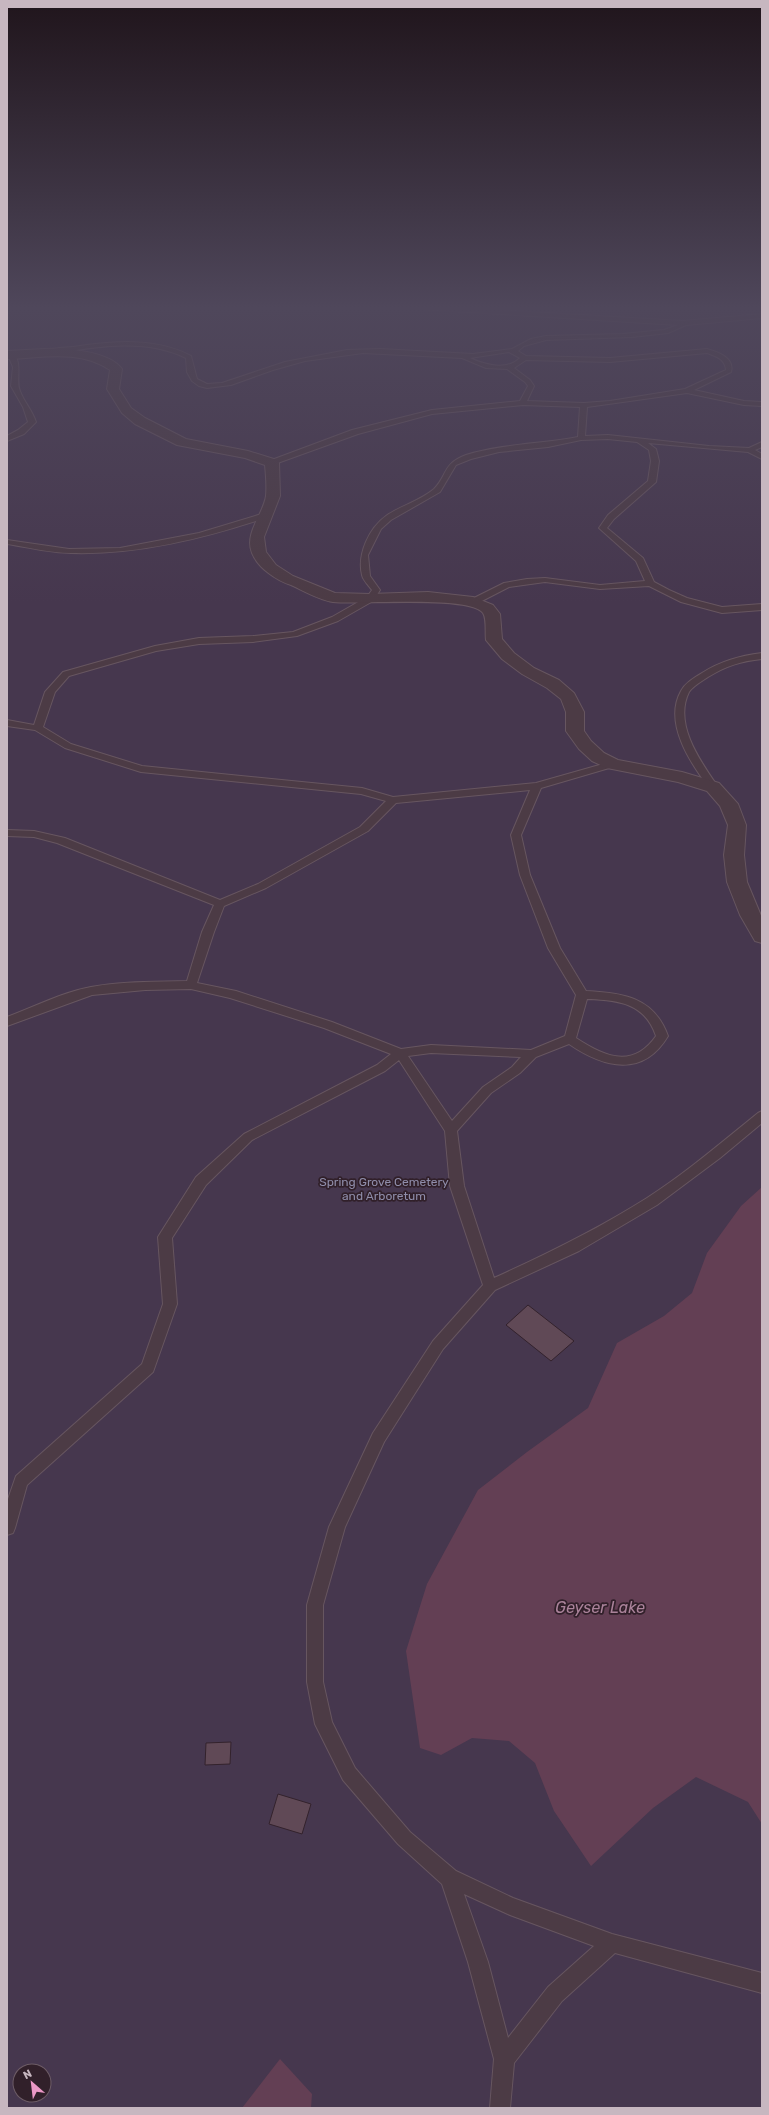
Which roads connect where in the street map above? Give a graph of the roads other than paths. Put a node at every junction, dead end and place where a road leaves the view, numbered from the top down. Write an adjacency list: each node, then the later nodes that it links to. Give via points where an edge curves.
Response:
1 (584, 405): 7 (lane)
2 (26, 406): 8 (lane, via 30,410 32,422 21,432)
3 (123, 406): 13 (street, via 140,421 182,442 248,454)
4 (496, 406): 13 (lane, via 432,412 397,420 320,443)
5 (749, 406): 6 (lane)
6 (756, 410)
7 (581, 438): 9 (lane, via 608,437); 17 (lane, via 548,445 499,450 469,457 453,464 437,490 388,518 370,541 364,555 366,576 376,590)
8 (7, 439)
9 (638, 441): 11 (lane); 16 (lane, via 652,449 655,461 652,482 610,517 603,528 640,560)
10 (762, 444): 11 (lane)
11 (750, 450): 12 (lane)
12 (762, 457)
13 (272, 463): 14 (street, via 273,496)
14 (265, 515): 15 (lane, via 200,534 120,550 69,551); 17 (street, via 257,537 259,554 271,568 288,579 333,597)
15 (7, 542)
16 (650, 583): 18 (lane, via 600,587 545,580 527,581 507,585); 19 (lane, via 702,606 722,610)
17 (370, 599): 18 (street, via 428,597); 22 (lane, via 335,619 294,634 199,641 66,674 54,682)
18 (473, 602): 23 (street, via 487,608 492,614 494,640 508,656 528,671 553,684 568,697 575,712 576,731 585,745 598,757)
19 (762, 607)
20 (762, 656): 25 (lane, via 735,660 709,672 685,690 680,713 684,735 696,765)
21 (7, 723): 22 (lane)
22 (38, 728): 26 (lane, via 68,746 141,769 362,791)
23 (613, 764): 24 (lane); 25 (street, via 682,777)
24 (537, 786): 26 (lane); 31 (lane, via 516,836 525,875 554,948)
25 (713, 787): 29 (street, via 729,804 737,825 734,855 737,882 750,915)
26 (393, 800): 28 (lane, via 364,829 262,886)
27 (7, 833): 28 (lane, via 29,833 62,841 178,885)
28 (220, 904): 30 (lane)
29 (762, 936)
30 (191, 986): 32 (lane, via 145,986 90,992); 34 (lane, via 232,994 328,1025)
31 (582, 995): 33 (lane); 33 (lane, via 619,998 638,1005 651,1013 660,1024 662,1036 656,1048 643,1057 628,1061 605,1060)
32 (7, 1022)
33 (570, 1039): 35 (lane)
34 (400, 1053): 35 (lane, via 431,1049); 37 (lane); 39 (lane, via 381,1068 248,1137 201,1181 165,1237 170,1304 148,1368 21,1481)
35 (532, 1054): 37 (lane, via 516,1070 487,1090)
36 (762, 1116): 38 (lane, via 715,1155 652,1201 574,1247)
37 (451, 1130): 38 (lane, via 457,1186)
38 (490, 1286): 40 (lane, via 438,1345 378,1438 337,1527 315,1605 316,1682 324,1724 348,1774 404,1838)
39 (7, 1528)
40 (449, 1878): 41 (lane, via 510,1906); 43 (lane, via 478,1962)
41 (612, 1943): 42 (lane); 43 (lane, via 555,1994)
42 (762, 1983)
43 (504, 2059): 44 (lane)
44 (500, 2108)

